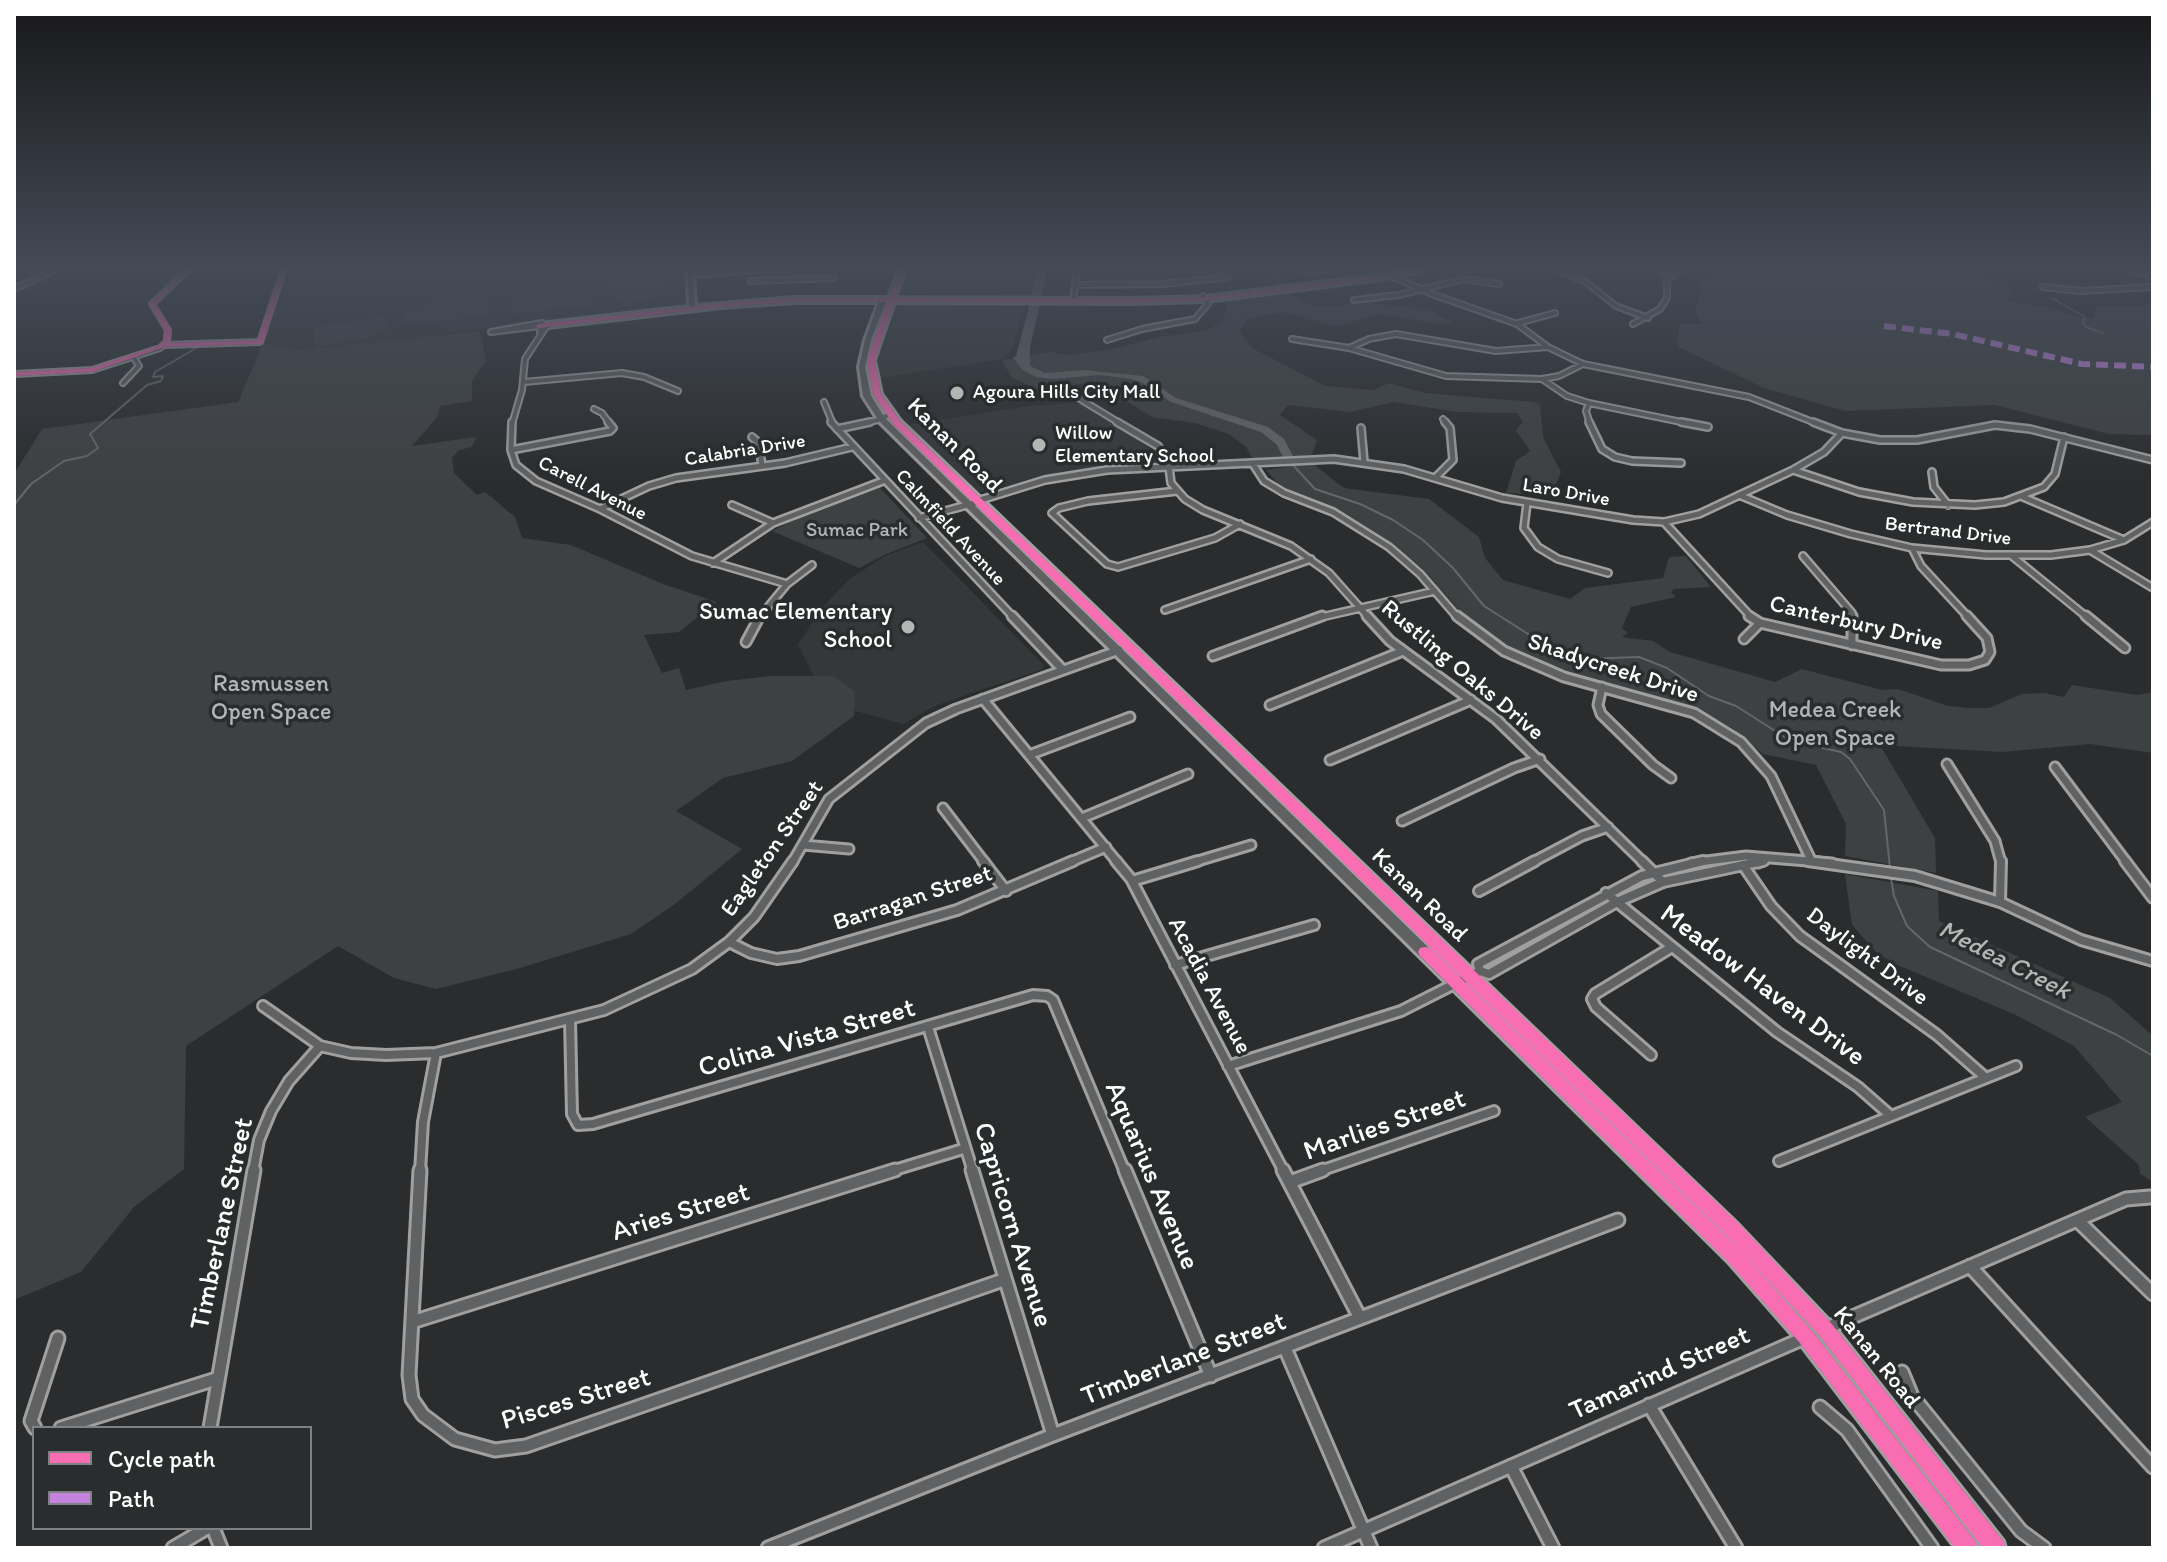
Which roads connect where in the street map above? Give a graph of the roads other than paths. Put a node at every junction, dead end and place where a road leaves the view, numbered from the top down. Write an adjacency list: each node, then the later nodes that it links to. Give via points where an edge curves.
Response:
1 (166, 342): 9 (street)
2 (258, 342): 9 (street)
3 (534, 342): 16 (street, Carell Avenue, via 525,359)
4 (868, 342): 23 (main road, Kanan Road, via 862,367 867,396)
5 (1310, 342): 11 (street)
6 (1363, 342): 11 (street)
7 (1442, 342): 10 (street, via 1496,351)
8 (1543, 342): 10 (street)
9 (164, 345): 12 (street)
10 (1548, 347): 13 (street)
11 (1349, 348): 15 (street, via 1446,376)
12 (134, 358): 14 (street, via 79,372); 17 (street, via 139,366)
13 (1583, 364): 15 (street); 28 (street, via 1749,397)
14 (14, 374)
15 (1542, 379): 21 (street)
16 (524, 382): 18 (street, via 622,373); 32 (street, Carell Avenue, via 512,409)
17 (123, 383)
18 (678, 391)
19 (1080, 399): 38 (street, via 1151,440 1164,452)
20 (824, 402): 27 (street, Calmfield Avenue)
21 (1589, 403): 25 (street); 35 (street, via 1589,422 1602,449 1632,461)
22 (594, 409): 32 (street, via 613,428 610,431)
23 (886, 417): 27 (street); 48 (main road, Kanan Road)
24 (1443, 419): 42 (street, via 1450,428 1453,460)
25 (1708, 427)
26 (1361, 428): 34 (street)
27 (837, 429): 31 (street, Calmfield Avenue)
28 (1842, 433): 30 (street, via 1917,440 1995,425); 39 (street, Laro Drive, via 1824,452)
29 (752, 437): 37 (street, via 759,443)
30 (2064, 437): 33 (street); 47 (street, via 2055,474 2044,487)
31 (852, 447): 37 (street, Calabria Drive); 43 (street, Calmfield Avenue)
32 (511, 450): 52 (street, Carell Avenue, via 516,465 536,481)
33 (2153, 460)
34 (1364, 462): 36 (street, Laro Drive); 42 (street, Laro Drive)
35 (1681, 463)
36 (1254, 465): 38 (street, Laro Drive); 69 (street, Shadycreek Drive, via 1264,481 1284,493 1366,530)
37 (762, 466): 52 (street, Calabria Drive, via 676,478)
38 (1169, 470): 40 (street, Laro Drive); 44 (street, Laro Drive); 45 (street)
39 (1793, 470): 46 (street, Laro Drive); 51 (street, via 1859,492)
40 (1095, 471): 44 (street, Laro Drive); 48 (street, Laro Drive)
41 (1932, 472): 51 (street, via 1934,487)
42 (1436, 477): 49 (street, Laro Drive)
43 (883, 481): 53 (street, Calmfield Avenue); 56 (street)
44 (1053, 482): 48 (street, Laro Drive)
45 (1177, 491): 57 (street, Rustling Oaks Drive, via 1203,510); 57 (street, via 1053,510 1107,564 1118,567 1215,538)
46 (1739, 495): 54 (street, Laro Drive, via 1699,514); 59 (street, Bertrand Drive, via 1800,519)
47 (2023, 497): 51 (street); 58 (street)
48 (972, 502): 53 (street, Laro Drive); 76 (main road, Kanan Road)
49 (1527, 503): 54 (street, Laro Drive); 66 (street, via 1524,528 1538,547)
50 (732, 505): 56 (street)
51 (1948, 505)
52 (600, 509): 64 (street, Carell Avenue)
53 (919, 518): 80 (street, Calmfield Avenue)
54 (1664, 522): 72 (street, Canterbury Drive)
55 (2153, 522): 58 (street, Bertrand Drive)
56 (773, 523): 64 (street)
57 (1240, 524): 63 (street, Rustling Oaks Drive)
58 (2124, 540): 60 (street, Bertrand Drive)
59 (1912, 548): 62 (street, Bertrand Drive); 75 (street, Canterbury Drive, via 1921,566 1987,638 1990,652 1985,660 1969,665 1941,665)
60 (2090, 550): 62 (street, Bertrand Drive); 68 (street)
61 (1803, 556): 75 (street, via 1852,613)
62 (2012, 556): 77 (street)
63 (1311, 559): 70 (street, Rustling Oaks Drive); 71 (street)
64 (713, 563): 67 (street, Carell Avenue)
65 (812, 565): 67 (street)
66 (1608, 573)
67 (787, 584): 74 (street)
68 (2153, 588)
69 (1435, 591): 70 (street); 81 (street, Shadycreek Drive, via 1461,621 1504,651)
70 (1358, 606): 78 (street, Rustling Oaks Drive); 79 (street)
71 (1165, 610)
72 (1760, 623): 73 (street); 75 (street, Canterbury Drive)
73 (1744, 639)
74 (746, 642)
75 (1852, 645)
76 (1123, 648): 80 (street, Eagleton Street); 119 (main road, Kanan Road)
77 (2125, 648)
78 (1403, 651): 83 (street, Rustling Oaks Drive); 84 (street)
79 (1213, 656)
80 (1063, 670): 82 (street, Eagleton Street)
81 (1602, 687): 92 (street, via 1601,714); 103 (street, Shadycreek Drive, via 1694,713 1741,742 1771,776)
82 (983, 699): 86 (street, Acadia Avenue); 97 (street, Eagleton Street, via 926,723 847,782 817,816)
83 (1471, 700): 87 (street, Rustling Oaks Drive); 88 (street)
84 (1270, 705)
85 (1130, 717): 86 (street)
86 (1029, 755): 94 (street, Acadia Avenue)
87 (1540, 759): 95 (street); 96 (street, Rustling Oaks Drive)
88 (1330, 760)
89 (1947, 764): 113 (street, via 1995,841 2001,861)
90 (2055, 767): 111 (street)
91 (1188, 774): 94 (street)
92 (1671, 778)
93 (943, 808): 108 (street)
94 (1082, 818): 99 (street, Acadia Avenue)
95 (1402, 821)
96 (1608, 827): 105 (street, Rustling Oaks Drive); 109 (street)
97 (803, 845): 100 (street); 115 (street, Eagleton Street, via 754,917)
98 (1251, 845): 106 (street)
99 (1106, 847): 106 (street, Acadia Avenue); 108 (street, Barragan Street)
100 (849, 849)
101 (1737, 856): 102 (street); 104 (street, Daylight Drive); 105 (street)
102 (1766, 859): 103 (street); 104 (street)
103 (1811, 860): 113 (street, via 1907,875)
104 (1744, 866): 107 (street); 129 (street, Daylight Drive, via 1800,936 1937,1035)
105 (1653, 872): 107 (street, Rustling Oaks Drive); 110 (street)
106 (1132, 881): 118 (street, Acadia Avenue)
107 (1663, 882): 112 (street)
108 (1006, 891): 115 (street, Barragan Street, via 799,956 777,959)
109 (1479, 891)
110 (1606, 893): 112 (street, Meadow Haven Drive); 119 (street, via 1478,964)
111 (2153, 898)
112 (1617, 902): 116 (street, Meadow Haven Drive); 119 (street, via 1489,974)
113 (2000, 902): 117 (street, via 2081,940)
114 (1314, 925): 118 (street)
115 (729, 942): 122 (street, Eagleton Street, via 664,985)
116 (1672, 947): 126 (street, via 1592,999); 131 (street, Meadow Haven Drive)
117 (2153, 961)
118 (1175, 965): 127 (street, Acadia Avenue)
119 (1469, 977): 127 (street, via 1401,1011); 143 (main road, Kanan Road, via 1733,1230); 144 (main road, Kanan Road)
120 (1047, 996): 123 (street, Colina Vista Street, via 1033,995); 148 (street, Aquarius Avenue)
121 (263, 1006): 124 (street, Eagleton Street)
122 (570, 1019): 123 (street, Colina Vista Street, via 572,1114 578,1125); 125 (street, Eagleton Street)
123 (928, 1027): 132 (street, Capricorn Avenue)
124 (320, 1046): 125 (street, Eagleton Street, via 351,1053); 149 (street, Timberlane Street, via 289,1081 259,1140)
125 (436, 1053): 142 (street, Pisces Street, via 423,1122)
126 (1651, 1055)
127 (1228, 1066): 134 (street, Acadia Avenue)
128 (2016, 1066): 129 (street)
129 (1986, 1078): 131 (street)
130 (1494, 1111): 134 (street, Marlies Street)
131 (1891, 1116): 133 (street)
132 (963, 1149): 139 (street, Capricorn Avenue); 142 (street, Aries Street)
133 (1779, 1161)
134 (1290, 1182): 141 (street, Acadia Avenue)
135 (2150, 1197): 137 (street, Tamarind Street, via 2126,1199)
136 (1618, 1220): 141 (street, Timberlane Street)
137 (2077, 1220): 138 (street, Tamarind Street); 140 (street)
138 (1970, 1266): 143 (street, Tamarind Street); 157 (street)
139 (1003, 1280): 142 (street, Pisces Street, via 526,1446 495,1450 455,1439 423,1415 412,1399); 155 (street, Capricorn Avenue)
140 (2153, 1294)
141 (1360, 1318): 146 (street, Timberlane Street)
142 (412, 1322)
143 (1825, 1329): 144 (street, Tamarind Street); 170 (main road, Kanan Road)
144 (1806, 1337): 150 (street, Tamarind Street); 169 (main road, Kanan Road)
145 (58, 1338): 152 (street, via 31,1421)
146 (1285, 1348): 148 (street, Timberlane Street); 160 (street)
147 (1902, 1372): 171 (street, Kanan Road, via 1912,1396 2021,1531)
148 (1211, 1376): 155 (street, Timberlane Street)
149 (216, 1379): 153 (street); 154 (street, Timberlane Street)
150 (1649, 1405): 156 (street, Tamarind Street); 167 (street)
151 (1820, 1407): 168 (street, via 1847,1430)
152 (34, 1426)
153 (67, 1426)
154 (210, 1426)
155 (1053, 1435): 163 (street, Timberlane Street)
156 (1511, 1466): 160 (street, Tamarind Street); 166 (street)
157 (2153, 1467)
158 (206, 1530): 161 (street)
159 (211, 1530): 162 (street)
160 (1365, 1531): 164 (street, Tamarind Street); 165 (street)
161 (173, 1548)
162 (221, 1548)
163 (768, 1548)
164 (1324, 1548)
165 (1371, 1548)
166 (1553, 1548)
167 (1736, 1548)
168 (1932, 1548)
169 (1968, 1548)
170 (1996, 1548)
171 (2044, 1548)

